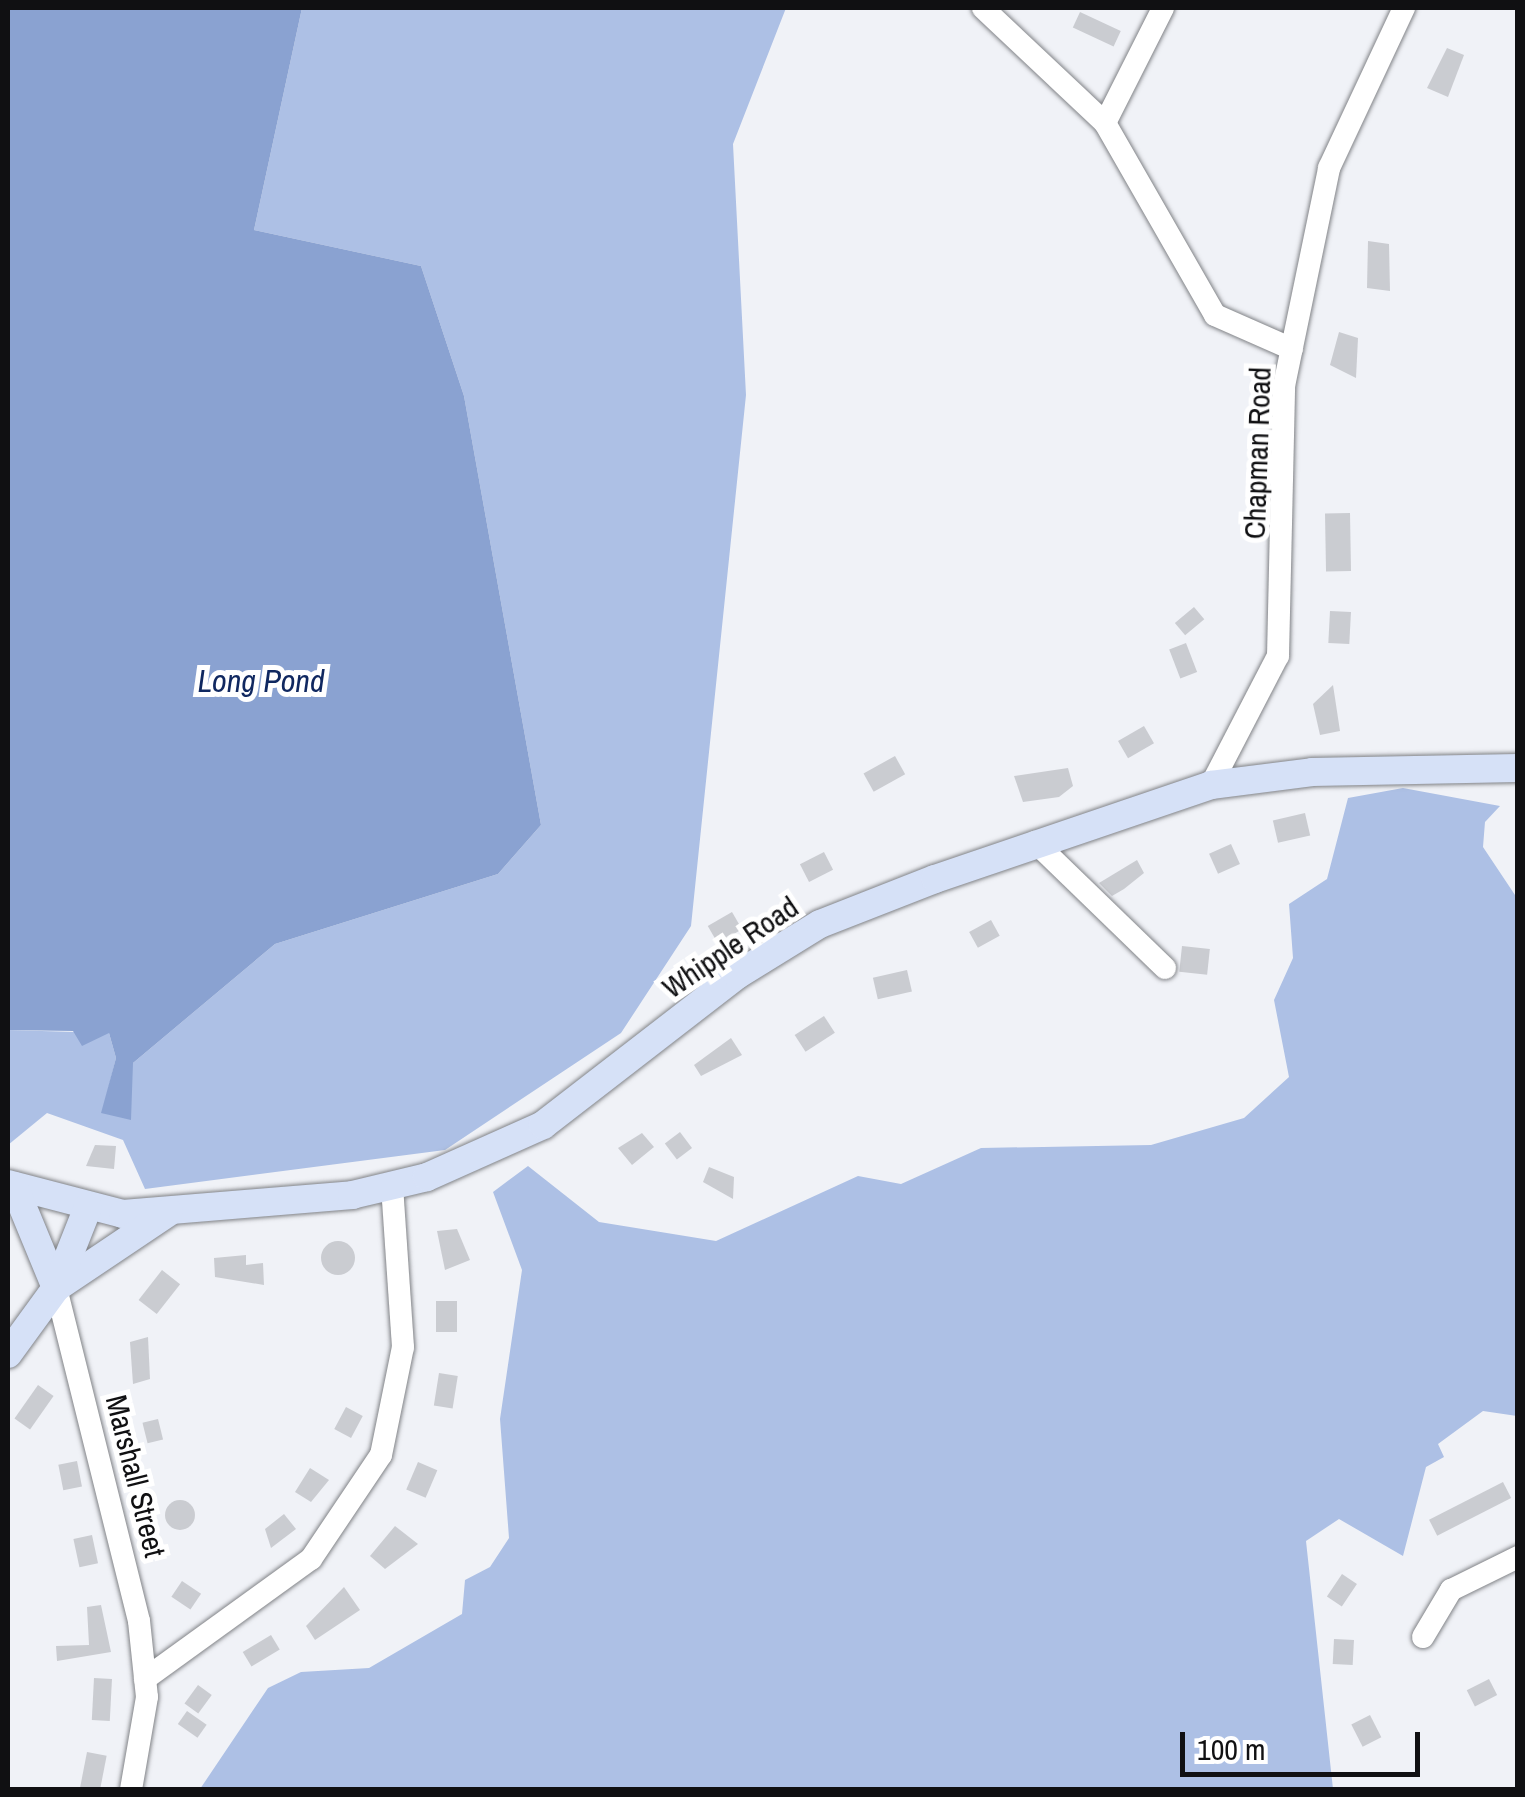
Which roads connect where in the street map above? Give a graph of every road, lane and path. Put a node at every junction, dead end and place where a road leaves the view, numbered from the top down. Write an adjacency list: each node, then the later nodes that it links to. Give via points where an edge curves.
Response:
1 (983, 8): 4 (street)
2 (1163, 8): 4 (street)
3 (1404, 8): 5 (street, Chapman Road, via 1329,168)
4 (1104, 123): 5 (street, via 1215,314)
5 (1292, 349): 7 (street, Chapman Road, via 1278,656)
6 (1518, 768): 7 (main road, Whipple Road, via 1312,772)
7 (1210, 785): 8 (main road, Whipple Road)
8 (1034, 842): 9 (street); 11 (main road, Whipple Road, via 820,924 737,975 543,1124 487,1156)
9 (1165, 968)
10 (11, 1185): 12 (main road, Whipple Road); 14 (main road, Marshall Street)
11 (392, 1186): 13 (main road, Whipple Road); 18 (street, via 404,1347 381,1456 312,1559)
12 (88, 1207): 13 (main road, Whipple Road); 14 (main road)
13 (170, 1211): 14 (main road)
14 (56, 1288): 15 (main road); 18 (street, Marshall Street)
15 (8, 1354)
16 (1518, 1558): 17 (street, via 1451,1590)
17 (1423, 1637)
18 (145, 1679): 19 (street, Marshall Street)
19 (131, 1790)

